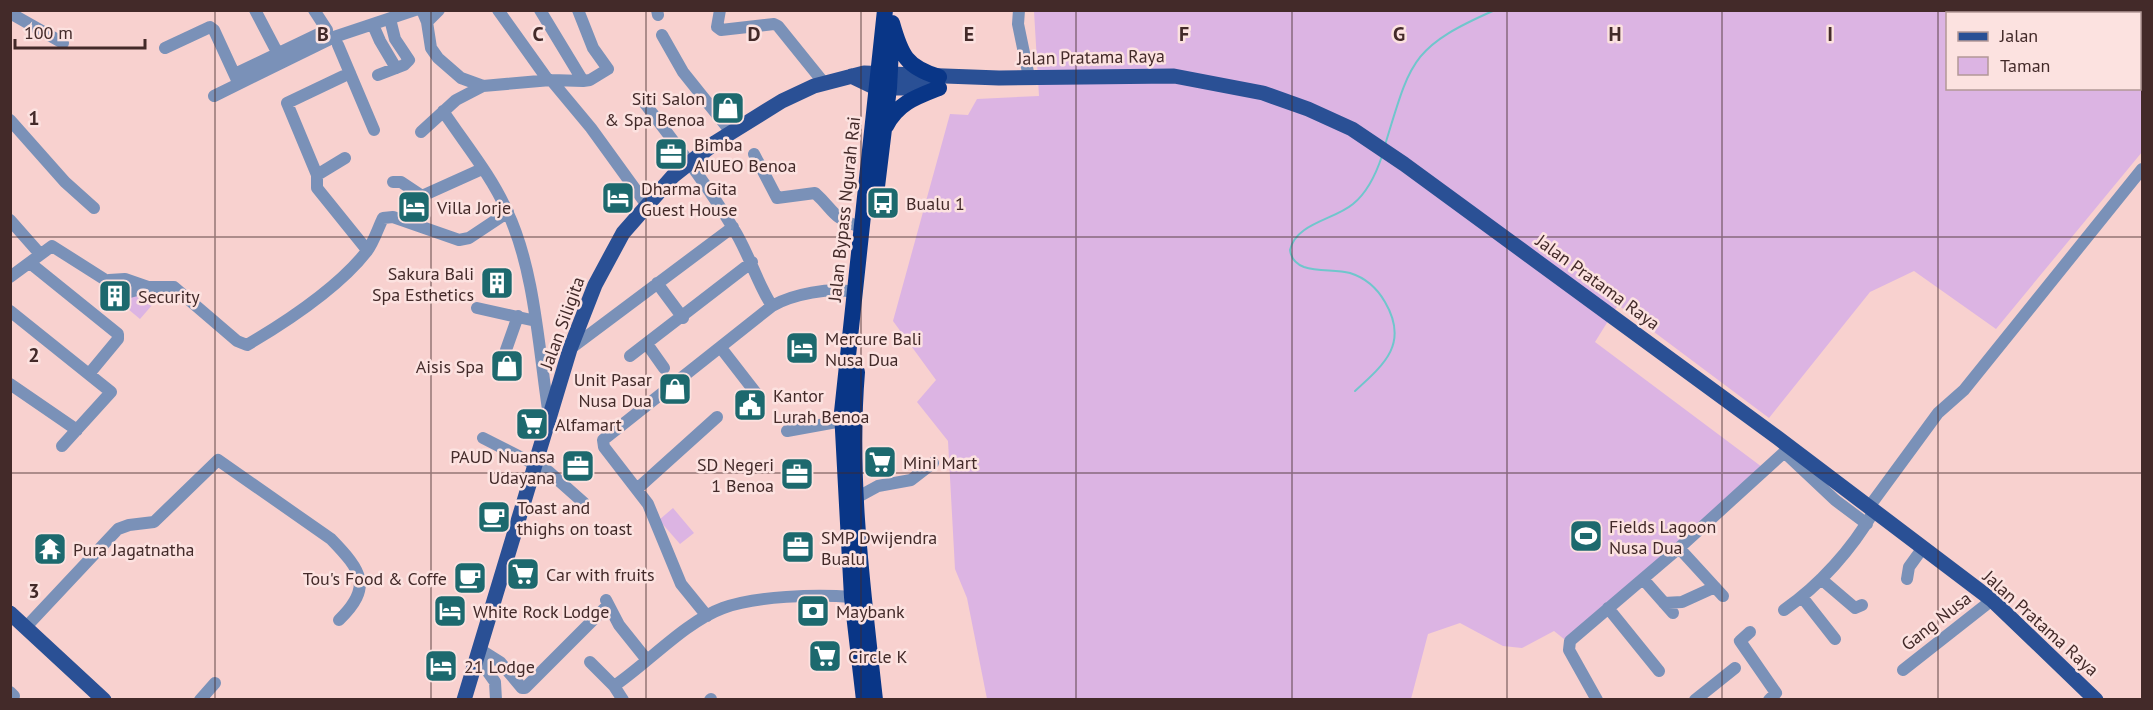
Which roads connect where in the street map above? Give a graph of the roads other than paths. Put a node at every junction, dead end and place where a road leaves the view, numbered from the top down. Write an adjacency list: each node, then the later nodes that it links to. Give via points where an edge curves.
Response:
1 (255, 10): 19 (street)
2 (314, 10): 19 (street, via 327,30)
3 (415, 10): 13 (street)
4 (439, 10): 12 (street)
5 (498, 10): 25 (street)
6 (540, 10): 26 (street)
7 (578, 10): 26 (street, via 593,48 608,69)
8 (720, 10): 29 (street, via 717,27 721,30 778,26)
9 (1019, 10): 23 (street, via 1018,24)
10 (10, 13): 16 (street)
11 (890, 15): 27 (highway, Jalan Bypass Ngurah Rai); 28 (highway, via 900,51 910,63)
12 (424, 16): 30 (street, via 429,42 438,58 461,78)
13 (390, 19): 14 (street); 20 (street, via 395,39 408,57 407,63)
14 (373, 25): 20 (street); 24 (street)
15 (662, 35): 38 (street, via 684,72)
16 (63, 43)
17 (338, 45): 21 (street)
18 (165, 48): 24 (street, via 210,27)
19 (277, 52): 24 (street)
20 (396, 68): 22 (street)
21 (351, 73): 36 (street); 44 (street, via 293,98 288,106)
22 (378, 75)
23 (1042, 77): 28 (main road, Jalan Pratama Raya); 81 (main road, Jalan Pratama Raya, via 1174,76 1222,83 1263,93 1352,129 1576,290)
24 (236, 79): 31 (street)
25 (550, 80): 26 (street); 30 (street); 46 (street, via 591,128)
26 (583, 81)
27 (883, 81): 28 (main road, Jalan Pratama Raya); 29 (main road, Jalan Siligita, via 851,76); 35 (highway, Jalan Bypass Ngurah Rai); 51 (highway, Jalan Bypass Ngurah Rai)
28 (939, 82): 35 (highway, via 897,108)
29 (824, 83): 38 (main road, Jalan Siligita)
30 (483, 86): 33 (street)
31 (214, 96)
32 (643, 101): 41 (street)
33 (443, 111): 37 (street); 42 (street)
34 (10, 120): 47 (street, via 65,182)
35 (885, 129): 85 (highway, Jalan Bypass Ngurah Rai, via 862,302 853,416)
36 (374, 130)
37 (421, 132)
38 (731, 132): 41 (main road, Jalan Siligita)
39 (754, 154): 51 (street, via 777,198 814,192 833,214)
40 (345, 158): 44 (street)
41 (689, 163): 46 (main road, Jalan Siligita); 50 (street)
42 (482, 169): 45 (street, via 422,196 402,182); 48 (street)
43 (2142, 169): 87 (street, via 1964,390 1938,413)
44 (317, 175): 52 (street, via 320,192)
45 (393, 182)
46 (646, 204): 67 (main road, Jalan Siligita, via 617,243)
47 (94, 208)
48 (508, 212): 52 (street, via 492,225 459,240 393,217 383,218); 64 (street)
49 (10, 220): 53 (street)
50 (733, 227): 54 (street); 57 (street)
51 (861, 227): 58 (highway, Jalan Bypass Ngurah Rai)
52 (367, 250): 53 (street, via 327,290 247,345 237,341 174,287 109,280 52,246)
53 (40, 254): 55 (street)
54 (752, 262): 59 (street); 63 (street)
55 (30, 263): 56 (street); 71 (street, via 118,334)
56 (10, 277)
57 (657, 283): 63 (street); 67 (street)
58 (854, 292): 59 (street, via 843,290 790,298); 76 (highway, Jalan Bypass Ngurah Rai)
59 (772, 306): 66 (street)
60 (477, 308): 62 (street)
61 (10, 312): 71 (street)
62 (518, 316): 64 (street); 68 (street)
63 (683, 318): 65 (street)
64 (536, 321): 75 (street)
65 (647, 344): 69 (street); 70 (street)
66 (722, 348): 73 (street); 84 (street, via 603,440 604,447)
67 (570, 349): 75 (main road, Jalan Siligita)
68 (506, 350)
69 (630, 356)
70 (664, 368)
71 (89, 374): 77 (street, via 111,392)
72 (11, 383): 77 (street)
73 (759, 397)
74 (717, 417): 84 (street)
75 (550, 418): 83 (main road, Jalan Siligita)
76 (842, 421): 78 (street); 93 (highway, Jalan Bypass Ngurah Rai)
77 (77, 430): 80 (street)
78 (787, 431)
79 (483, 438): 83 (street)
80 (63, 446)
81 (1787, 450): 87 (main road, Jalan Pratama Raya); 88 (street)
82 (933, 463): 85 (street, via 910,480 878,486)
83 (535, 466): 86 (street, via 548,471); 105 (main road, Jalan Siligita)
84 (637, 489): 100 (street, via 648,504 681,584)
85 (856, 498): 121 (highway, Jalan Bypass Ngurah Rai)
86 (584, 503)
87 (1870, 514): 89 (main road, Jalan Pratama Raya); 91 (street)
88 (1679, 548): 90 (street); 90 (street, via 1719,592 1668,608)
89 (1922, 549): 92 (street, via 1909,567); 95 (main road, Jalan Pratama Raya)
90 (1643, 579): 97 (street)
91 (1821, 579): 94 (street); 96 (street, via 1855,608)
92 (1907, 579)
93 (852, 597): 100 (street, via 796,597 734,604); 120 (highway, Jalan Bypass Ngurah Rai)
94 (1802, 597): 98 (street); 104 (street)
95 (1992, 600): 110 (street, Gang Nusa); 114 (main road, Jalan Pratama Raya)
96 (1862, 605)
97 (1608, 608): 109 (street); 122 (street, via 1568,645)
98 (1784, 610)
99 (10, 613): 102 (main road)
100 (707, 616): 106 (street)
101 (339, 620): 102 (street, via 361,593 357,573 346,554 331,539 218,460 154,522 118,529)
102 (26, 627): 113 (main road)
103 (1750, 632): 124 (street, via 1740,641 1776,693)
104 (1835, 639)
105 (478, 657): 106 (street, via 500,662 525,688 607,603); 116 (main road, Jalan Siligita); 117 (street, via 489,682); 118 (street, via 495,682)
106 (646, 660): 112 (street)
107 (590, 662): 112 (street)
108 (1735, 668): 123 (street)
109 (1659, 670)
110 (1903, 670)
111 (215, 683): 115 (street)
112 (614, 686): 119 (street)
113 (96, 696)
114 (2090, 697)
115 (200, 699)
116 (464, 699)
117 (486, 699)
118 (496, 699)
119 (623, 699)
120 (864, 699)
121 (876, 699)
122 (1597, 699)
123 (1695, 699)
124 (1769, 699)

